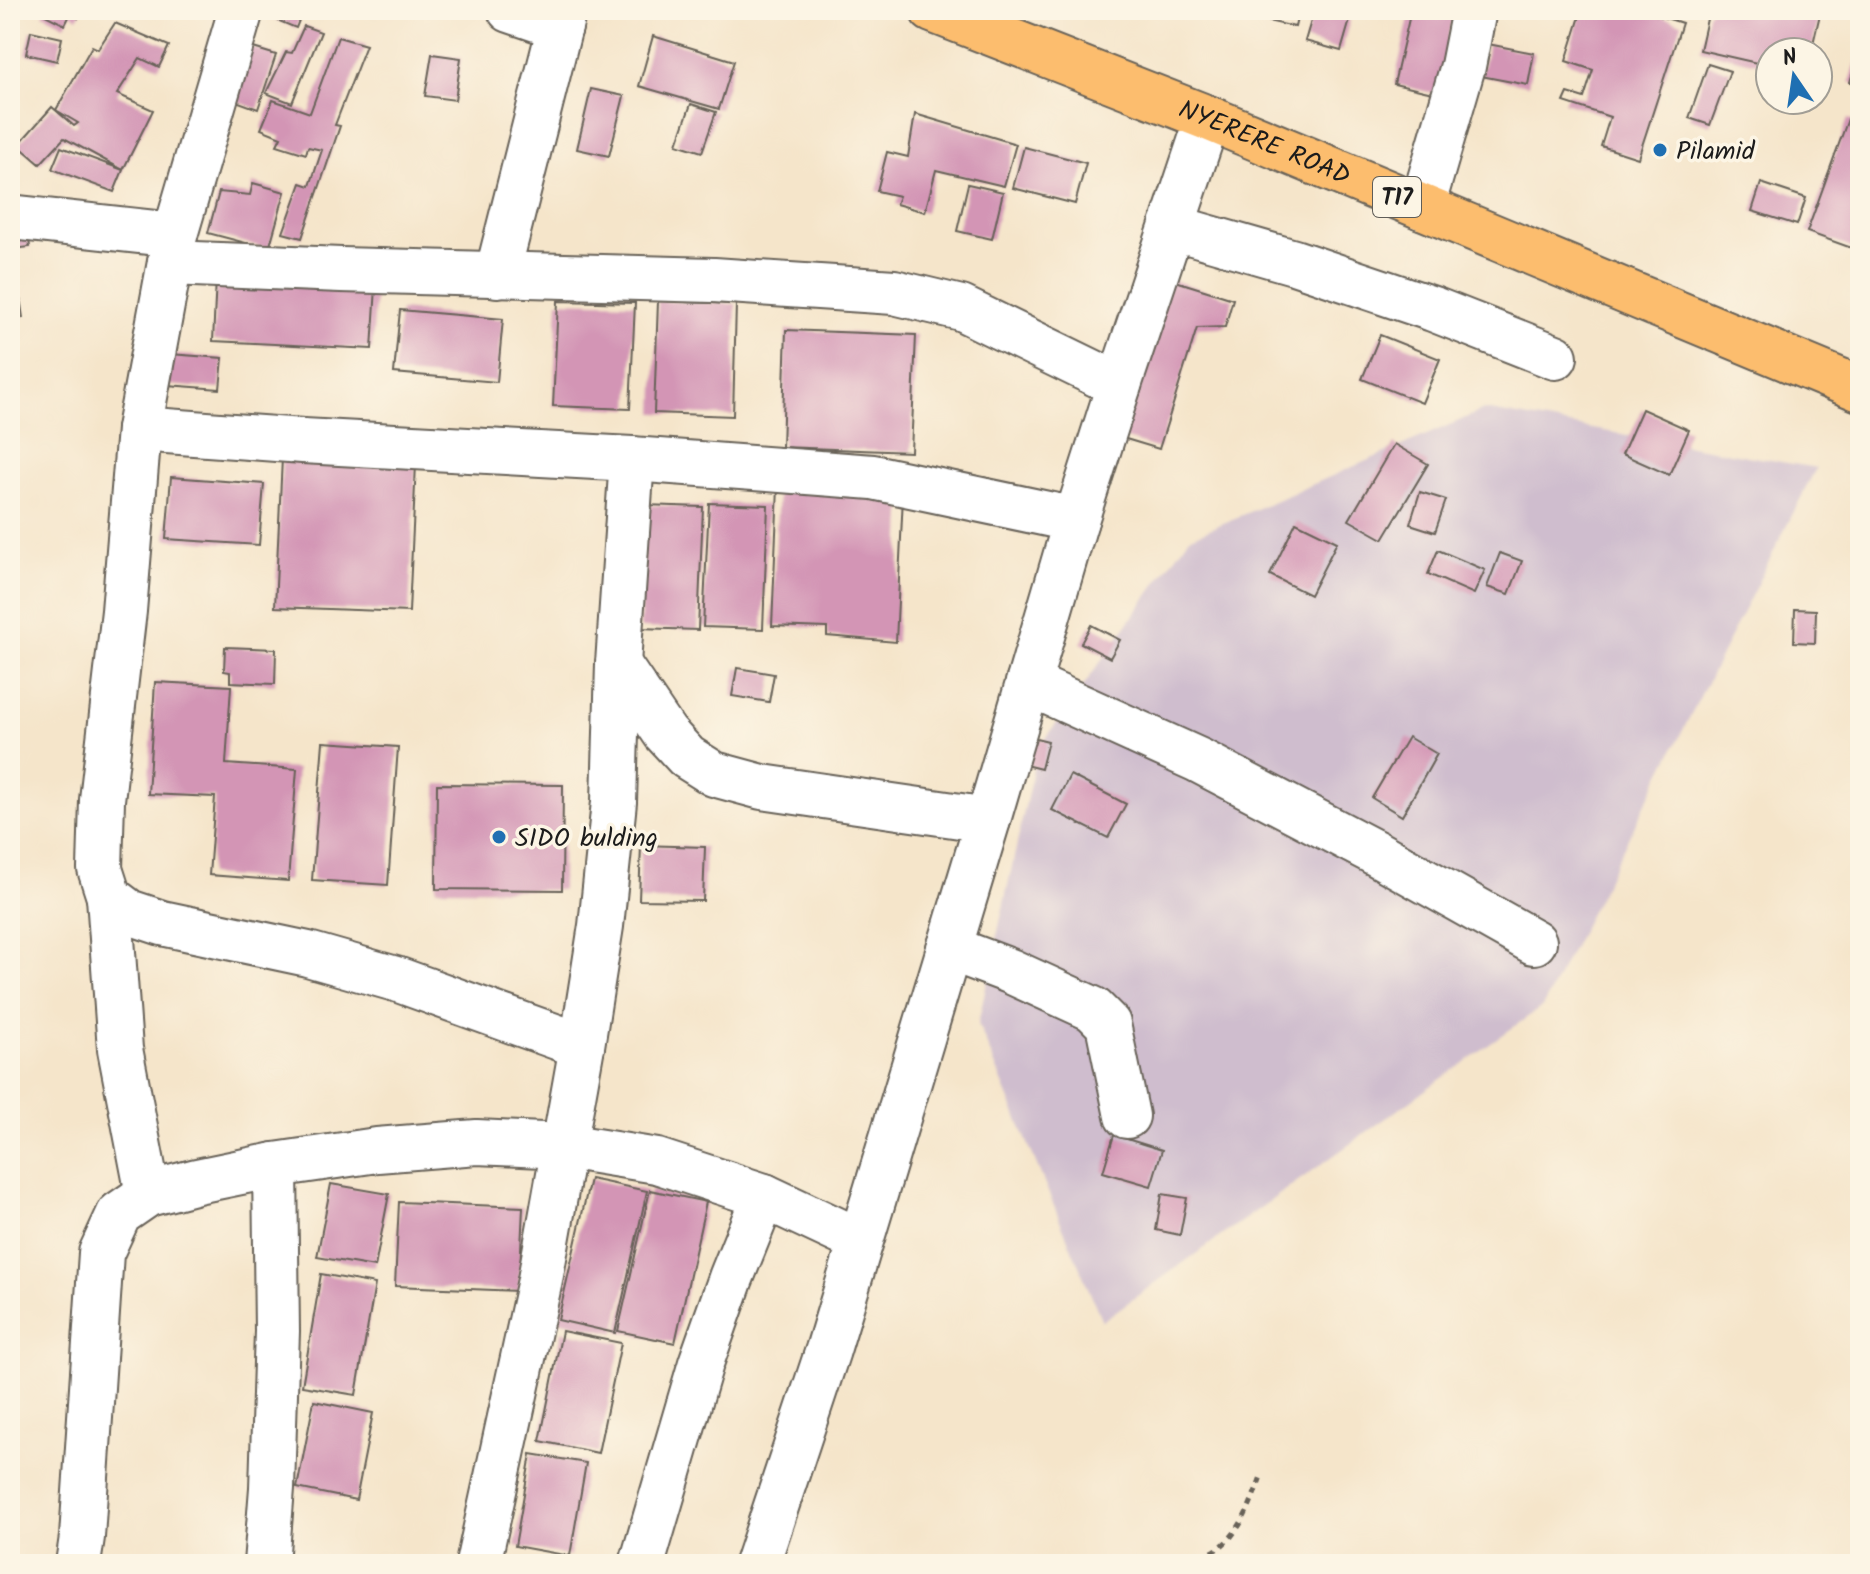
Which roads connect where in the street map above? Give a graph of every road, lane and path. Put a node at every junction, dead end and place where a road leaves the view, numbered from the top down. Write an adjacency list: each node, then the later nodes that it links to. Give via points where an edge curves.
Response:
1 (241, 10): 10 (street)
2 (510, 10): 5 (street)
3 (932, 10): 6 (main road, NYERERE ROAD / T17)
4 (1474, 10): 7 (street)
5 (562, 19): 11 (street)
6 (1208, 118): 7 (main road, NYERERE ROAD / T17); 9 (street)
7 (1422, 207): 14 (main road, NYERERE ROAD / T17)
8 (10, 217): 10 (street)
9 (1172, 227): 12 (street, via 1294,262); 13 (street)
10 (173, 249): 11 (street); 15 (street)
11 (497, 275): 13 (street, via 714,280 894,292 961,308)
12 (1555, 357)
13 (1119, 385): 17 (street)
14 (1860, 389)
15 (139, 429): 16 (street); 21 (street, via 102,800 100,869)
16 (632, 459): 17 (street, via 873,477); 18 (street)
17 (1076, 520): 19 (street)
18 (618, 664): 20 (street, via 672,741 714,774 762,787); 24 (street, via 614,802)
19 (1028, 683): 20 (street); 22 (street, via 1198,760)
20 (988, 820): 23 (street)
21 (109, 897): 24 (street, via 129,912 162,923 324,958); 28 (street, via 120,1049)
22 (1534, 942)
23 (949, 948): 25 (street, via 1093,1009 1108,1024); 30 (street)
24 (582, 1046): 26 (street)
25 (1127, 1116)
26 (565, 1146): 27 (street, via 477,1142); 29 (street, via 657,1161); 34 (street)
27 (275, 1165): 28 (street); 33 (street, via 277,1331)
28 (148, 1194): 32 (street, via 119,1214 101,1253)
29 (764, 1196): 30 (street); 35 (street, via 701,1363)
30 (860, 1241): 36 (street)
31 (1262, 1474): 37 (path, via 1248,1510 1216,1550 1178,1561)
32 (78, 1564)
33 (266, 1564)
34 (478, 1564)
35 (642, 1564)
36 (757, 1564)
37 (1105, 1564)

